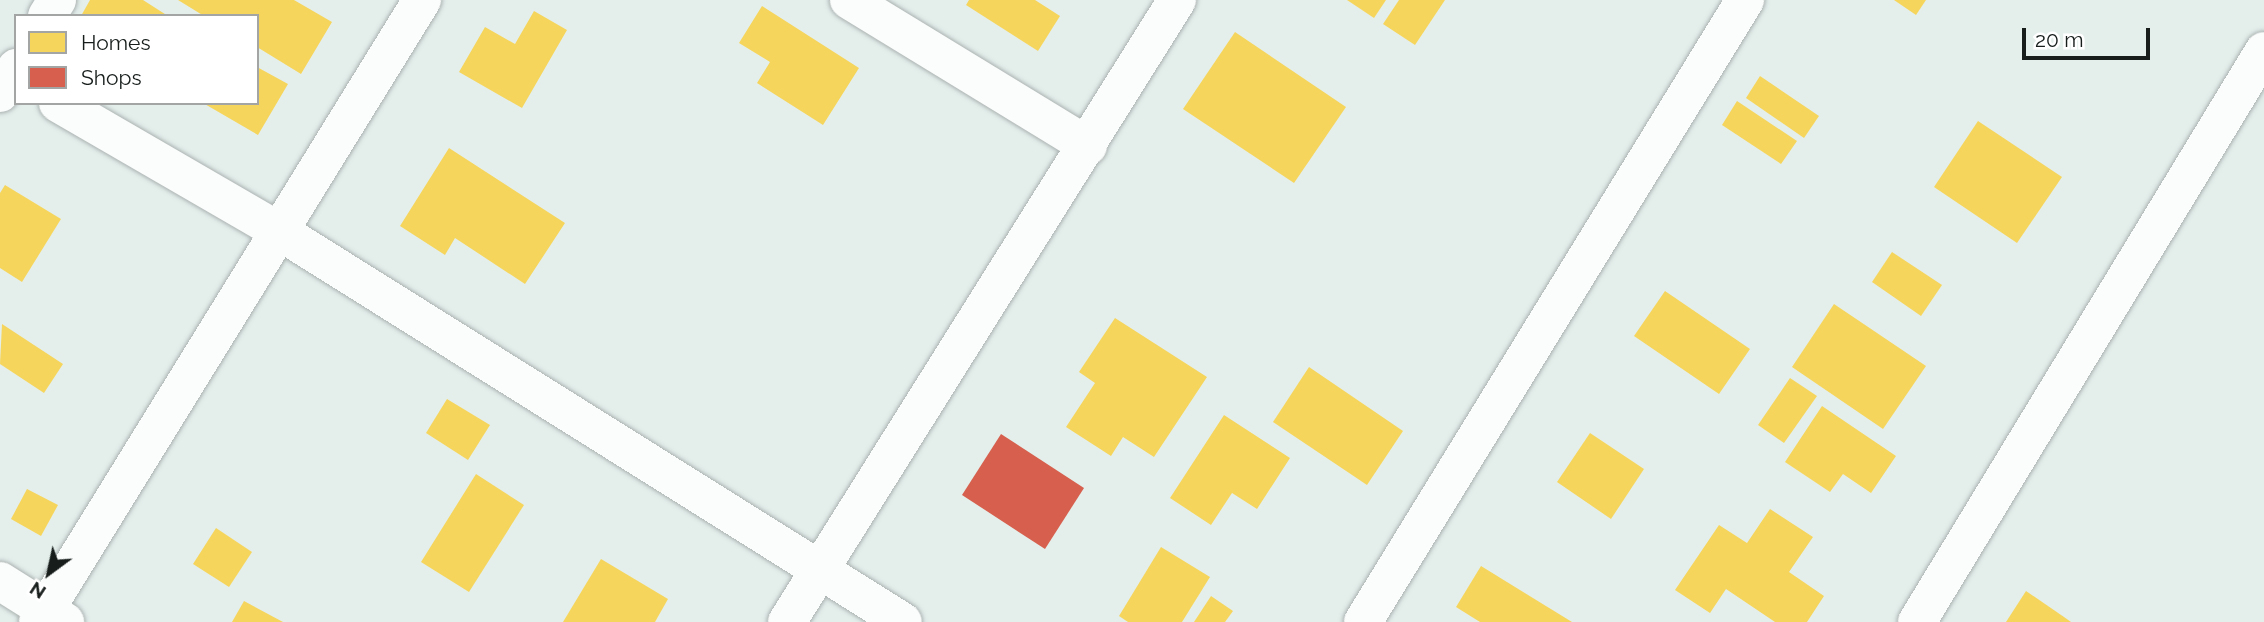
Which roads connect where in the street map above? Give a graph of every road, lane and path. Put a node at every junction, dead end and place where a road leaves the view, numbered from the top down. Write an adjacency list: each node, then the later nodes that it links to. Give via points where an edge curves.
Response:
1 (422, 0): 8 (street)
2 (849, 0): 7 (street)
3 (1177, 0): 7 (street)
4 (1745, 0): 14 (street)
5 (2264, 51): 15 (street)
6 (61, 105): 8 (street)
7 (1088, 146): 9 (street)
8 (279, 231): 9 (street); 11 (street)
9 (819, 570): 12 (street); 13 (street)
10 (0, 582): 11 (street)
11 (50, 618)
12 (788, 622)
13 (903, 622)
14 (1363, 622)
15 (1917, 622)

